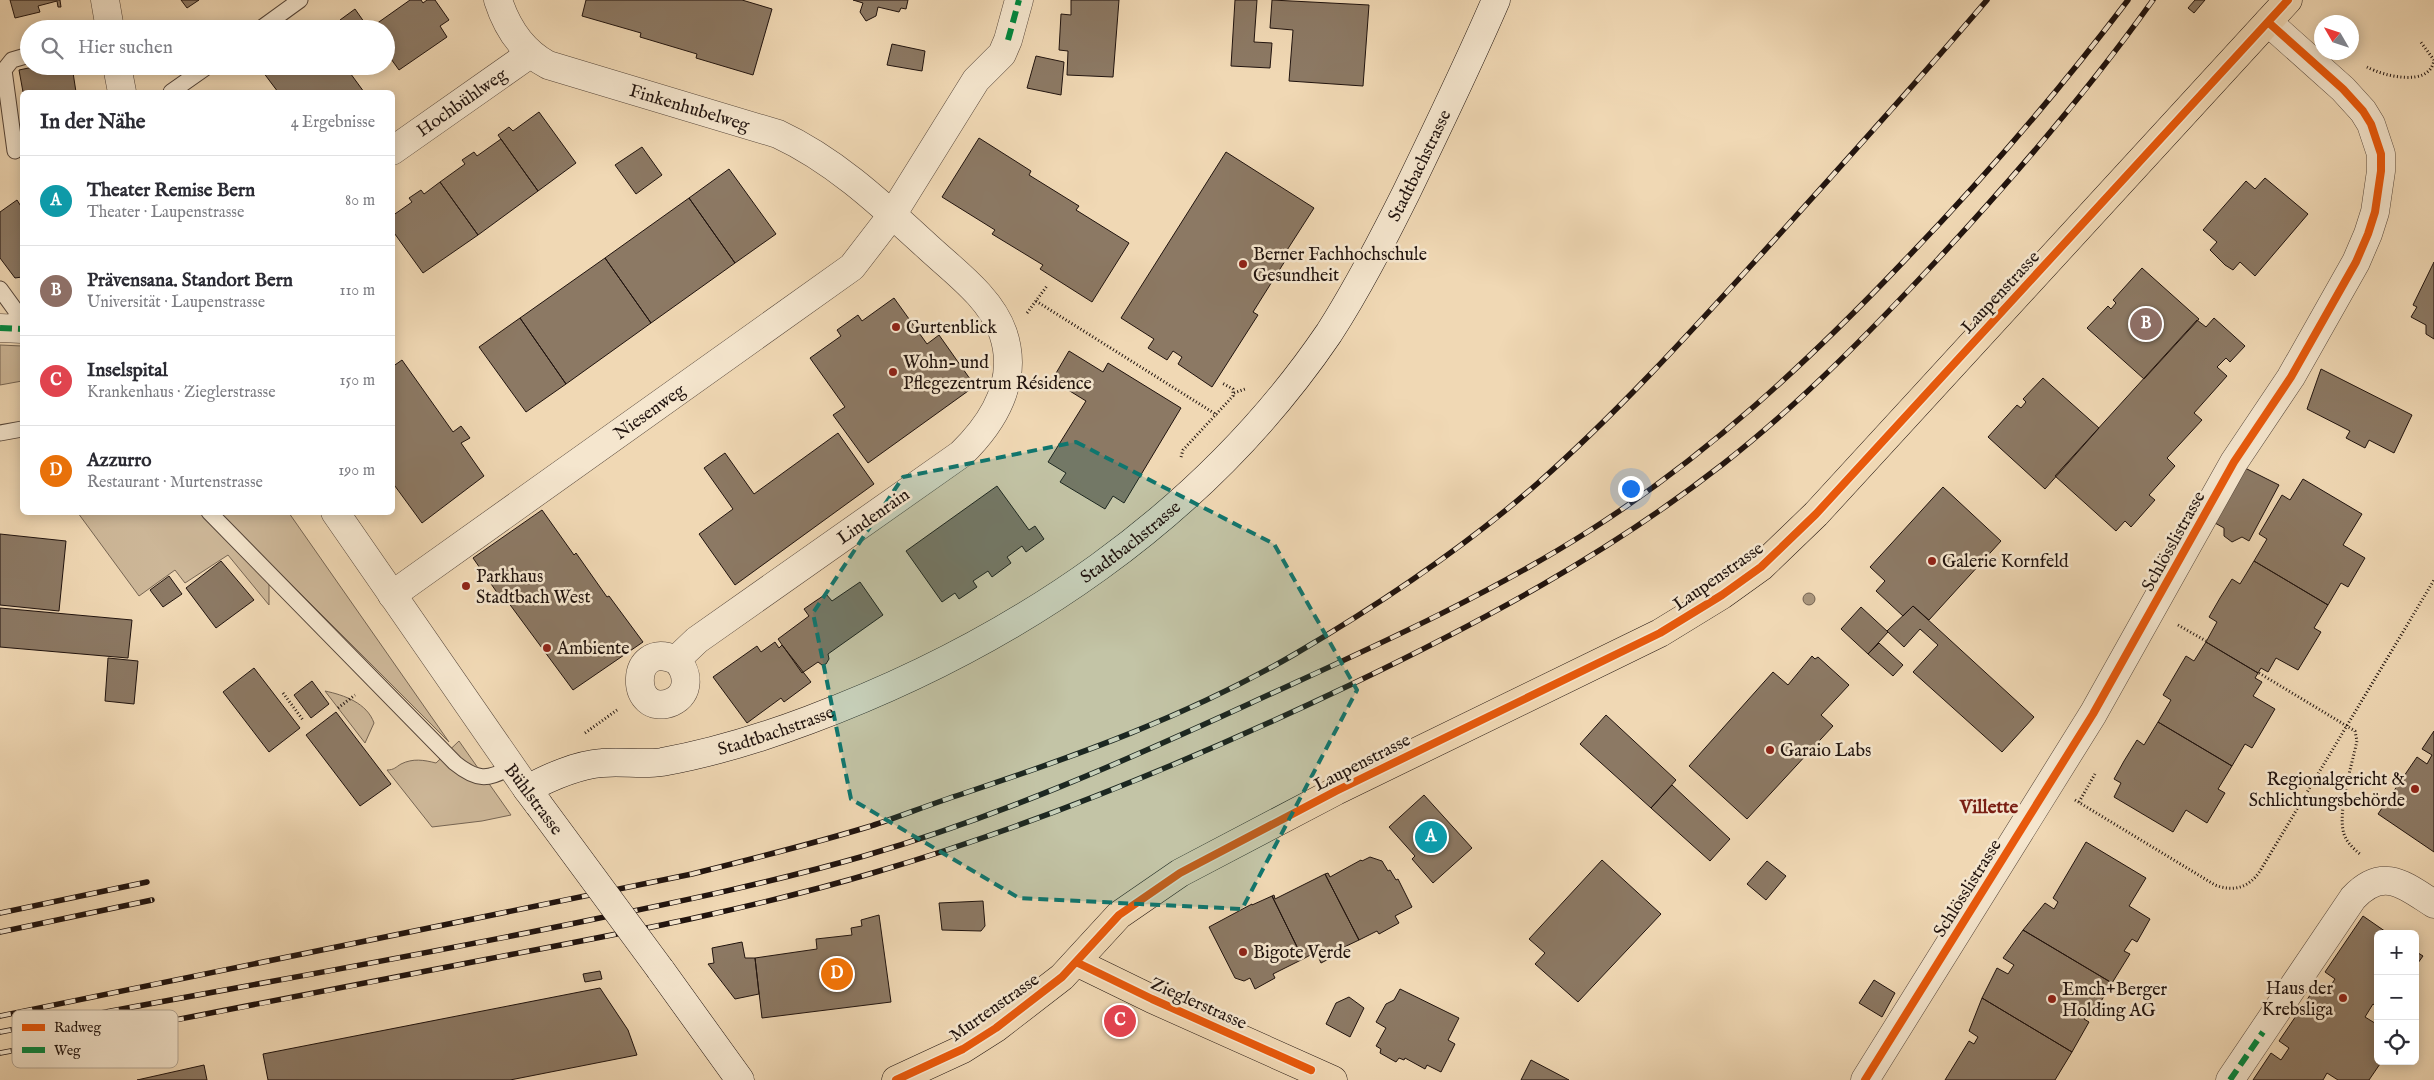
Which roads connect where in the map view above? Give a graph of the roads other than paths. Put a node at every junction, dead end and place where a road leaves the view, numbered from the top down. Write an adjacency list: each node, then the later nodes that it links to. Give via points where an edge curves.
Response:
1 (105, 0): 7 (street)
2 (300, 0): 8 (lane)
3 (498, 0): 10 (street, Finkenhubelweg, via 511,30)
4 (1019, 0): 18 (street, via 1002,54 976,80)
5 (1496, 0): 29 (street, Stadtbachstrasse, via 1456,92 1377,250 1330,330 1285,394 1246,437 1146,532 1010,626 955,657 867,698 793,726 721,748 658,763 602,763 570,770)
6 (2288, 0): 9 (main road, Laupenstrasse)
7 (108, 20)
8 (272, 20)
9 (2268, 22): 31 (main road, Laupenstrasse, via 1830,499 1761,568 1660,633 1336,791 1180,873 1119,916); 35 (street, Schlösslistrasse, via 2343,88 2363,111 2376,138 2380,154 2378,191 2368,234 2356,262 2292,377 2234,462 2093,714)
10 (530, 54): 16 (street, Hochbühlweg); 18 (street, Finkenhubelweg, via 570,73 778,134 826,161)
11 (20, 58): 17 (lane, via 12,60 4,70)
12 (118, 75): 14 (street)
13 (195, 75): 15 (lane)
14 (122, 90)
15 (174, 90)
16 (395, 149)
17 (15, 151)
18 (892, 215): 21 (street, Finkenhubelweg, via 971,286 996,317); 26 (street, Niesenweg, via 852,268)
19 (0, 289): 20 (lane, via 16,311)
20 (13, 328)
21 (1003, 333): 27 (street, Lindenrain, via 1008,371 1004,393 993,418 978,438 961,454 697,640 676,660 661,656 647,662 639,676)
22 (20, 430): 23 (lane)
23 (0, 433)
24 (212, 515): 28 (lane, via 455,763 482,777 491,777)
25 (337, 515): 26 (street, Bühlstrasse)
26 (392, 595): 28 (street, Bühlstrasse)
27 (642, 692)
28 (510, 767): 29 (street, Bühlstrasse)
29 (533, 797): 32 (street, Bühlstrasse, bridge)
30 (2434, 904): 36 (street, via 2394,881 2374,882 2363,888 2348,905)
31 (1076, 962): 33 (main road, Murtenstrasse, via 1062,977 996,1028 963,1049); 34 (main road, Zieglerstrasse)
32 (740, 1080)
33 (896, 1080)
34 (1333, 1080)
35 (1865, 1080)
36 (2230, 1080)

